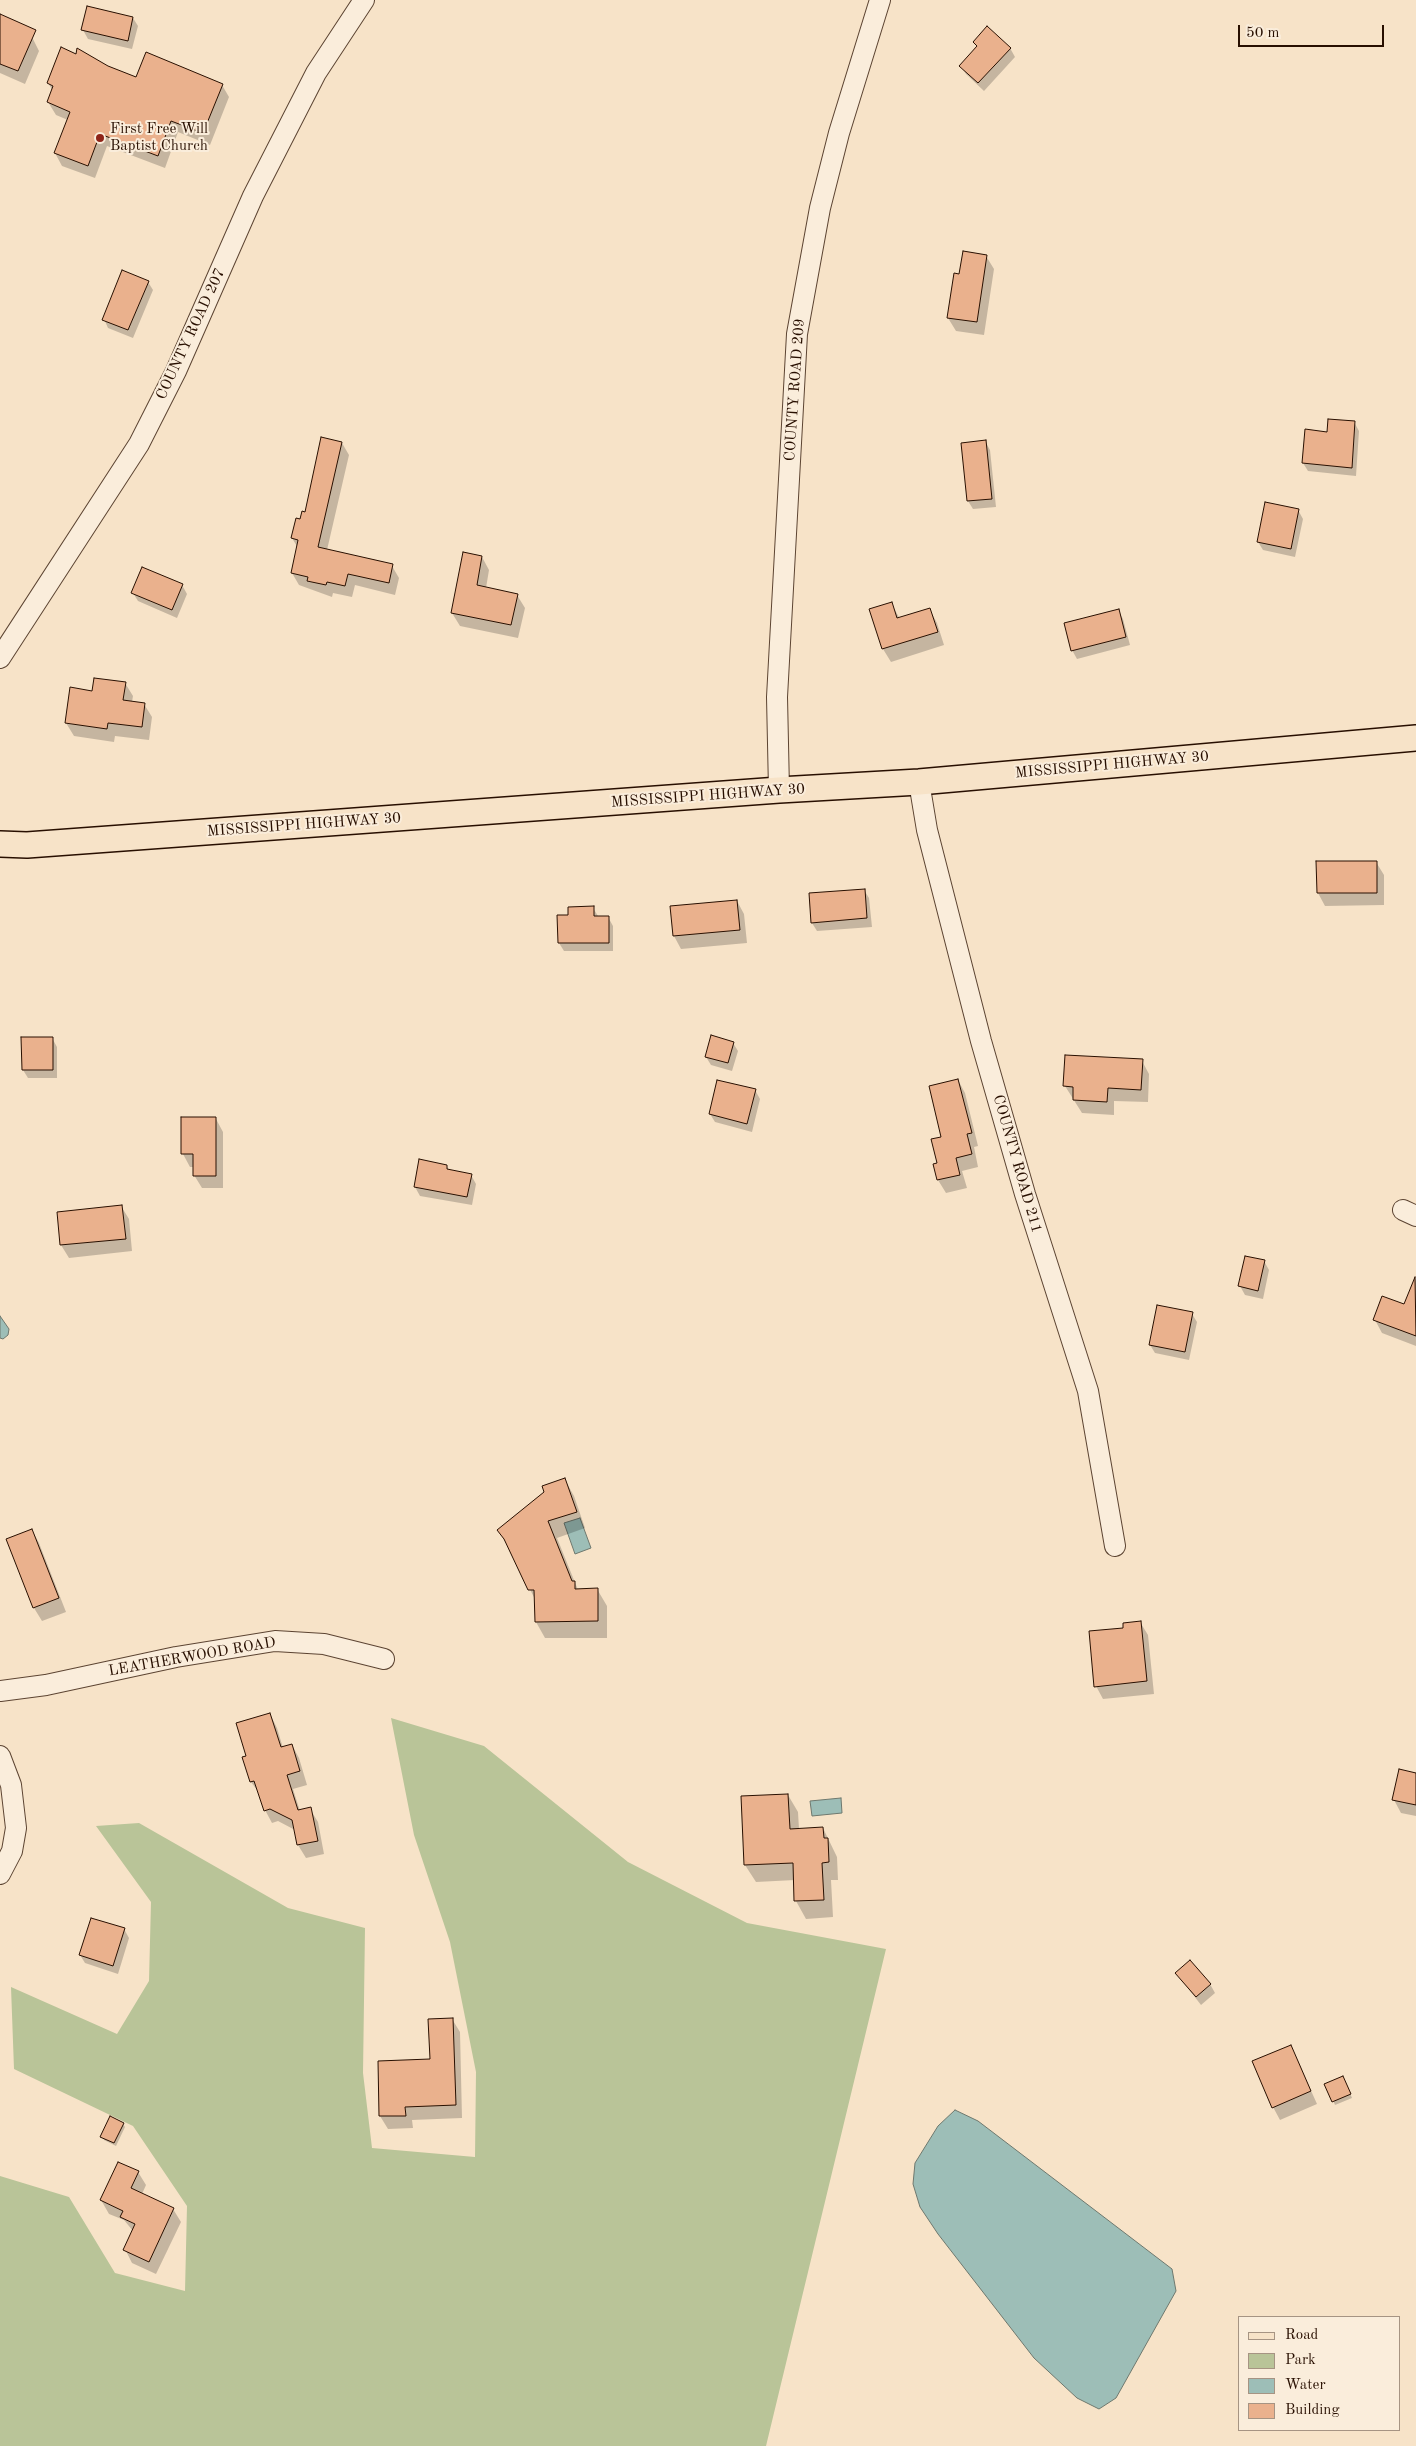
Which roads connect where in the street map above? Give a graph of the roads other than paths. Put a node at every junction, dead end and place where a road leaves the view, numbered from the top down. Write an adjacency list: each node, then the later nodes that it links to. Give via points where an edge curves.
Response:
1 (364, 0): 3 (street, COUNTY ROAD 207, via 316,73 253,196 140,444)
2 (880, 0): 6 (street, COUNTY ROAD 209, via 832,158 796,334 777,698)
3 (0, 658)
4 (1416, 738): 5 (main road, MISSISSIPPI HIGHWAY 30)
5 (919, 782): 6 (main road, MISSISSIPPI HIGHWAY 30); 8 (street, COUNTY ROAD 211, via 927,830 981,1042 1088,1391)
6 (779, 790): 7 (main road, MISSISSIPPI HIGHWAY 30)
7 (0, 844)
8 (1115, 1546)
9 (384, 1659): 10 (street, LEATHERWOOD ROAD, via 324,1644 275,1641)
10 (0, 1691)
11 (0, 1756): 12 (street, via 11,1785 16,1828 12,1852)
12 (0, 1874)

